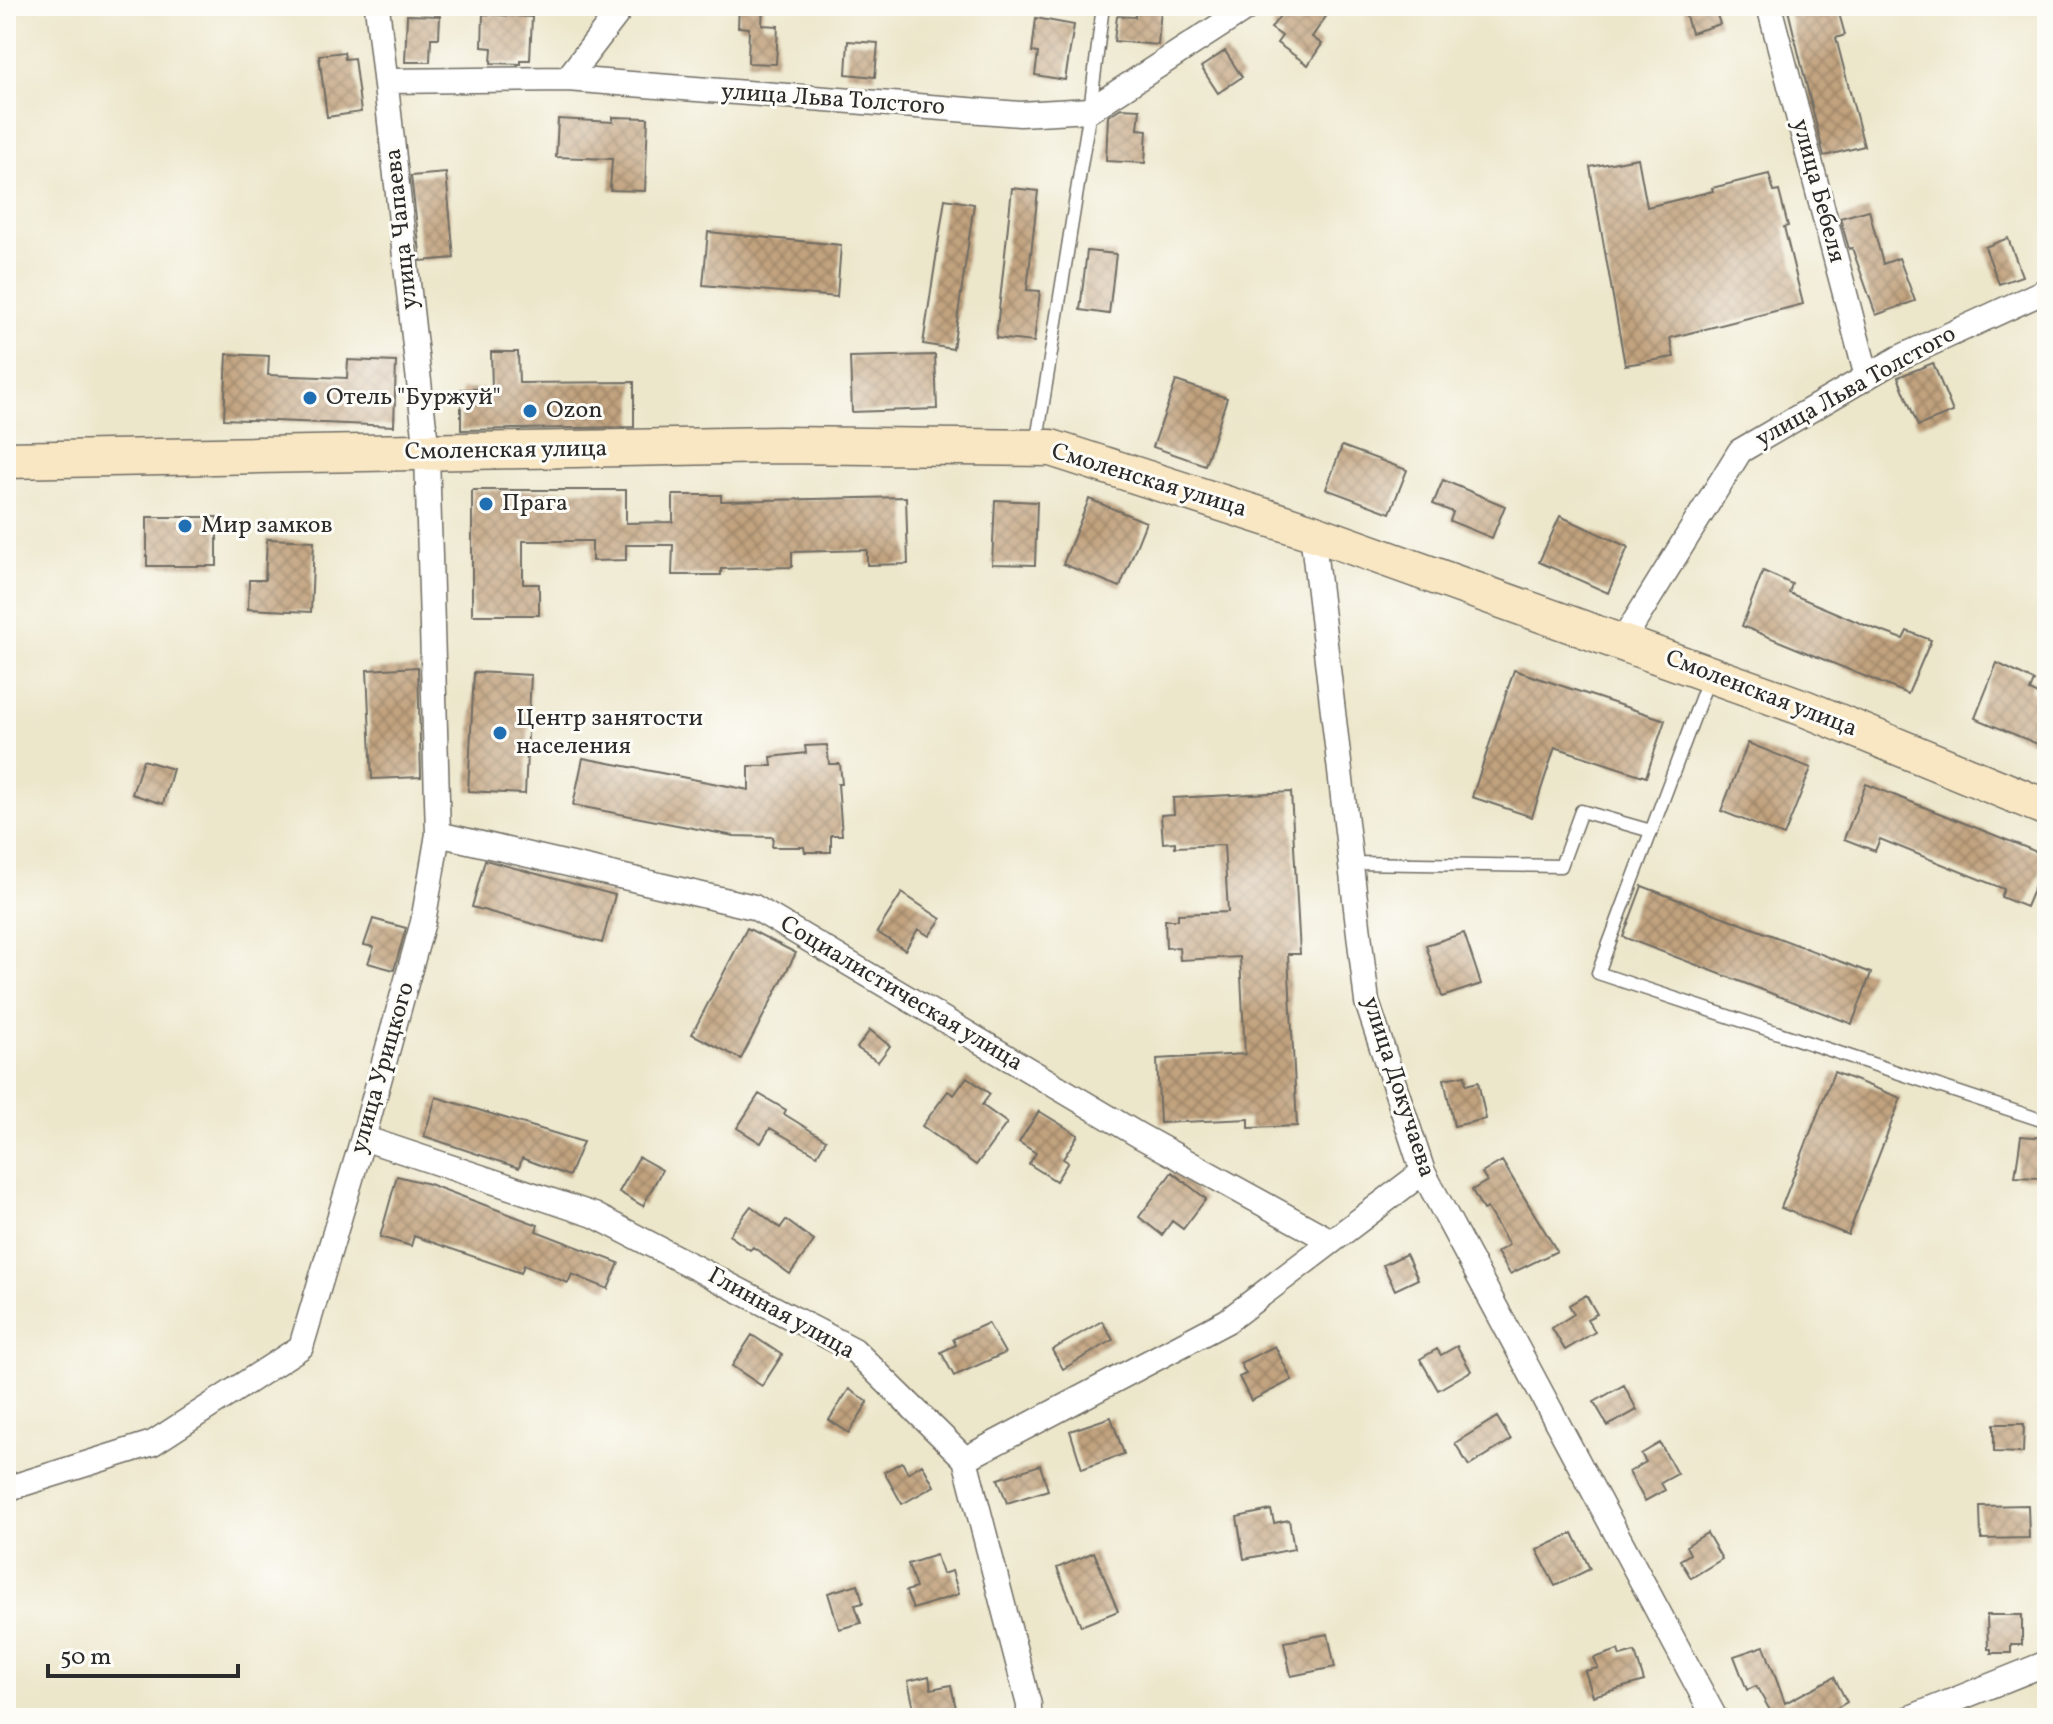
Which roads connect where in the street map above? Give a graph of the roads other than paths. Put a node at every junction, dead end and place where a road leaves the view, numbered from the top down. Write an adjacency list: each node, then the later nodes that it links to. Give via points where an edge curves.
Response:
1 (377, 6): 7 (street, улица Чапаева)
2 (623, 6): 6 (street)
3 (1103, 6): 8 (lane)
4 (1250, 6): 8 (street, улица Льва Толстого)
5 (1769, 6): 10 (street, улица Бебеля)
6 (567, 79): 7 (street, улица Льва Толстого); 8 (street, улица Льва Толстого, via 1020,114)
7 (386, 81): 12 (street, улица Чапаева)
8 (1090, 110): 11 (lane)
9 (2047, 290): 10 (street, улица Льва Толстого)
10 (1867, 377): 15 (street, улица Льва Толстого, via 1740,451)
11 (1036, 448): 12 (main road, Смоленская улица, via 779,445); 14 (main road, Смоленская улица, via 1051,448)
12 (427, 453): 13 (main road, Смоленская улица); 19 (street, улица Урицкого)
13 (6, 460)
14 (1312, 532): 15 (main road, Смоленская улица); 20 (street, улица Докучаева)
15 (1622, 642): 16 (main road, Смоленская улица)
16 (1710, 674): 17 (main road, Смоленская улица); 18 (lane)
17 (2047, 808)
18 (1651, 831): 20 (lane, via 1581,811 1561,866); 21 (lane, via 1598,973)
19 (438, 834): 22 (street, улица Урицкого, via 423,922); 24 (street, Социалистическая улица, via 754,907 1140,1136)
20 (1351, 863): 23 (street, улица Докучаева, via 1367,1002)
21 (2047, 1122)
22 (363, 1138): 25 (street, Глинная улица, via 594,1215 854,1350); 26 (street, улица Урицкого, via 301,1347 153,1443)
23 (1423, 1172): 24 (street); 29 (street, улица Докучаева)
24 (1331, 1241): 25 (street, via 1227,1321)
25 (965, 1459): 28 (street)
26 (6, 1489)
27 (2047, 1663): 30 (street)
28 (1029, 1718)
29 (1715, 1718)
30 (1910, 1718)

